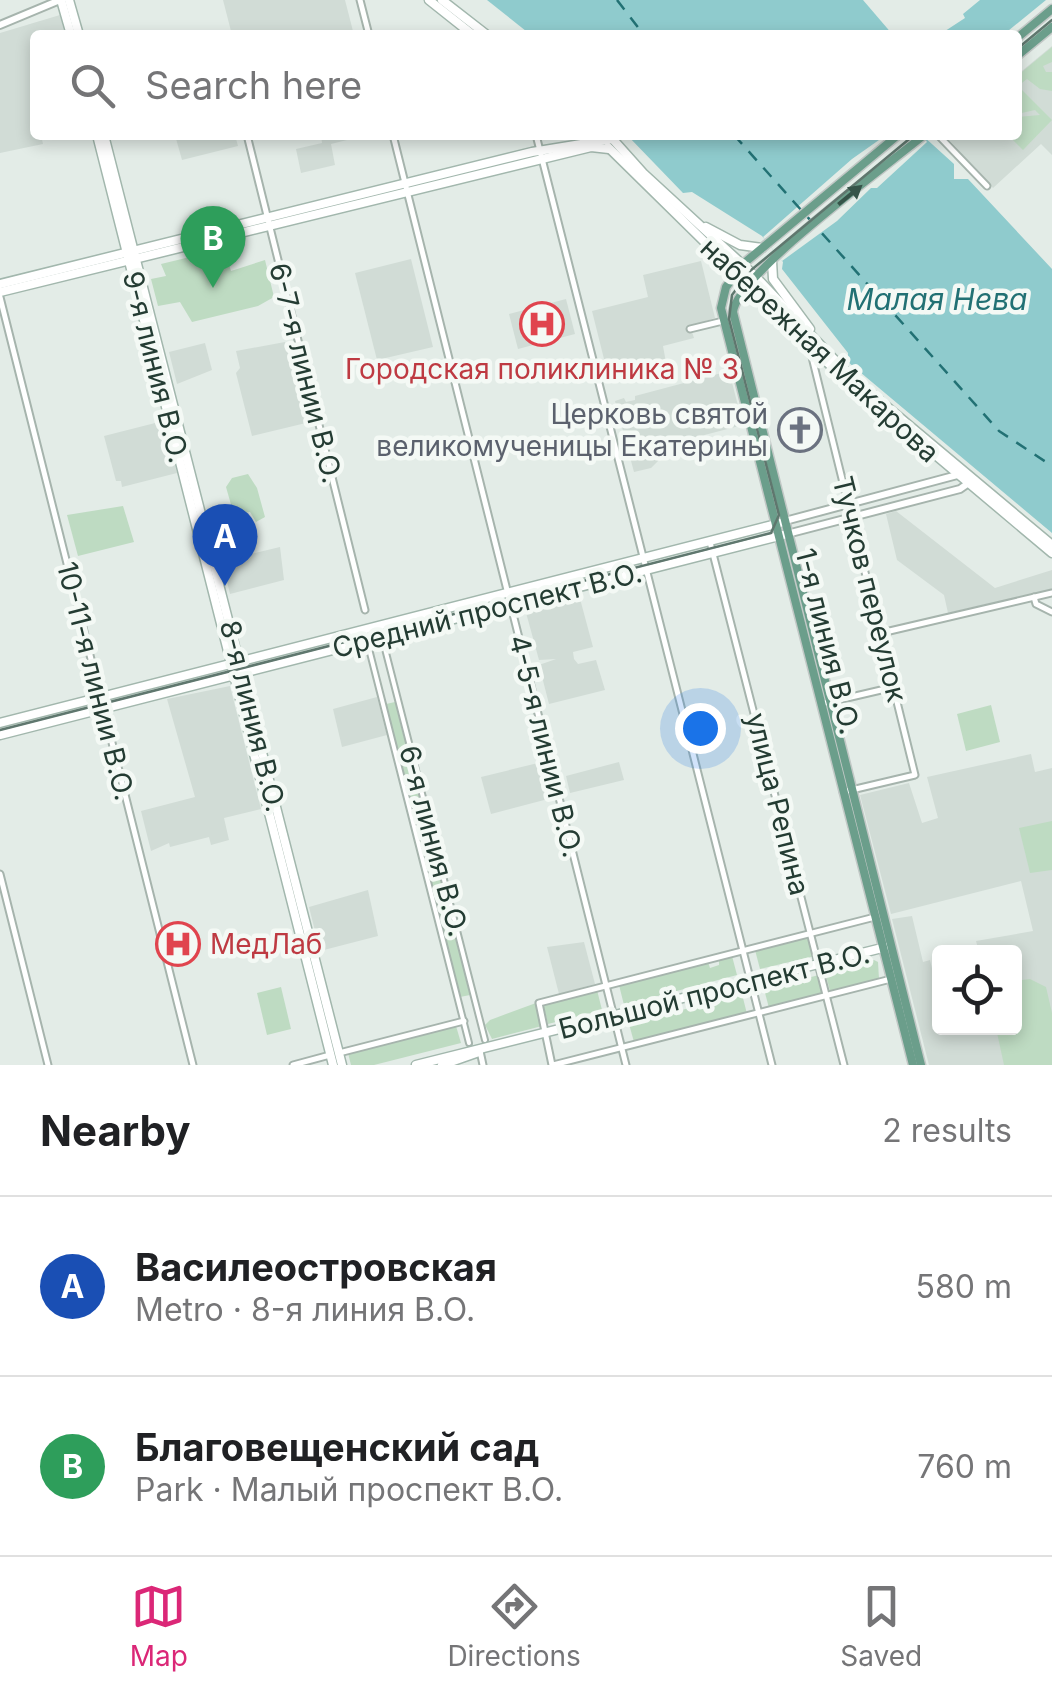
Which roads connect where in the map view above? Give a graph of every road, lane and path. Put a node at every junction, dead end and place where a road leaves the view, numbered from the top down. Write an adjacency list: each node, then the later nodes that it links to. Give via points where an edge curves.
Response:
1 (63, 0): 6 (street); 8 (main road)
2 (360, 0): 9 (street)
3 (429, 0): 10 (main road)
4 (442, 0): 11 (main road)
5 (1052, 9): 12 (main road)
6 (0, 26)
7 (1052, 27): 13 (main road)
8 (73, 30)
9 (368, 30)
10 (467, 30)
11 (481, 30)
12 (1022, 34)
13 (1022, 52)
14 (102, 140): 30 (main road, 8-я линия В.О.)
15 (248, 140): 28 (street, 6-7-я линии В.О.)
16 (394, 140): 26 (street, 4-5-я линии В.О.)
17 (537, 140): 24 (street)
18 (602, 140): 24 (main road)
19 (607, 140): 27 (main road, набережная Макарова)
20 (607, 140): 33 (main road, набережная Макарова)
21 (892, 140): 29 (main road, 1-я линия В.О.)
22 (918, 140): 31 (main road, one-way to 22)
23 (943, 140): 25 (street)
24 (541, 155): 26 (main road); 53 (street)
25 (987, 186)
26 (406, 188): 28 (main road); 55 (street, 4-5-я линии В.О.)
27 (694, 220): 29 (main road, via 740,245); 32 (main road, набережная Макарова)
28 (269, 223): 30 (main road); 58 (street, 6-7-я линии В.О.)
29 (765, 246): 32 (main road, 1-я линия В.О.)
30 (132, 257): 36 (main road); 63 (main road, 8-я линия В.О.)
31 (775, 258): 34 (main road); 41 (main road, via 773,279)
32 (743, 264): 33 (main road, 1-я линия В.О.); 34 (main road, набережная Макарова)
33 (735, 273): 35 (main road, набережная Макарова); 39 (main road, 1-я линия В.О., via 724,294)
34 (755, 276): 35 (main road); 41 (main road, набережная Макарова)
35 (746, 286): 37 (main road, набережная Макарова); 38 (main road)
36 (0, 291): 66 (street, 10-11-я линии В.О.)
37 (756, 296): 38 (main road); 41 (main road, набережная Макарова)
38 (737, 297): 48 (main road, via 734,322)
39 (723, 321): 40 (street); 48 (main road, 1-я линия В.О.)
40 (690, 329)
41 (813, 343): 42 (main road, набережная Макарова); 43 (street, Тучков переулок); 44 (main road, набережная Макарова)
42 (838, 373): 43 (street); 44 (main road, набережная Макарова)
43 (819, 381): 46 (street, Тучков переулок)
44 (958, 474): 45 (main road, набережная Макарова); 46 (street, Средний проспект В.О.)
45 (969, 484): 47 (street, Средний проспект В.О.); 50 (main road, набережная Макарова); 52 (main road, набережная Макарова)
46 (850, 503): 47 (street, Тучков переулок); 48 (street, Средний проспект В.О.)
47 (853, 516): 49 (street, Средний проспект В.О.); 60 (street, Тучков переулок)
48 (779, 523): 49 (main road, 1-я линия В.О.); 51 (main road, Средний проспект В.О.)
49 (782, 535): 51 (main road, Средний проспект В.О.); 67 (main road, 1-я линия В.О.)
50 (1052, 545)
51 (712, 547): 53 (main road, Средний проспект В.О.); 74 (street, улица Репина)
52 (1052, 553)
53 (646, 564): 55 (main road, Средний проспект В.О.); 57 (main road, Средний проспект В.О.); 76 (street)
54 (1052, 593): 56 (street)
55 (508, 594): 57 (street, 4-5-я линии В.О.); 63 (main road, Средний проспект В.О.)
56 (1034, 597): 59 (street); 60 (street)
57 (510, 605): 64 (main road, Средний проспект В.О.); 80 (street, 4-5-я линии В.О.)
58 (366, 610)
59 (1052, 612)
60 (882, 633): 65 (street, Тучков переулок)
61 (383, 641): 86 (street, 6-я линия В.О.)
62 (368, 645): 84 (street)
63 (235, 664): 64 (main road, 8-я линия В.О.); 66 (main road, Средний проспект В.О.)
64 (238, 674): 68 (main road, Средний проспект В.О.); 90 (main road, 8-я линия В.О.)
65 (894, 687): 67 (street); 71 (street, Тучков переулок, via 915,775)
66 (100, 698): 68 (street, 10-11-я линии В.О.); 69 (main road, Средний проспект В.О.)
67 (825, 703): 71 (main road, 1-я линия В.О.)
68 (103, 708): 70 (main road, Средний проспект В.О.); 92 (street, 10-11-я линии В.О.)
69 (0, 723)
70 (0, 735)
71 (848, 791): 73 (main road, 1-я линия В.О.); 75 (main road)
72 (0, 874): 91 (street)
73 (875, 917): 74 (street); 75 (main road, 1-я линия В.О.)
74 (811, 933): 76 (street); 77 (street, улица Репина)
75 (887, 947): 77 (main road, Большой проспект В.О.); 78 (main road, 1-я линия В.О.); 103 (main road)
76 (743, 950): 79 (street); 80 (street)
77 (819, 964): 79 (main road, Большой проспект В.О.); 81 (street, улица Репина)
78 (891, 978): 81 (street); 102 (main road, 1-я линия В.О.)
79 (751, 982): 82 (street); 83 (main road, Большой проспект В.О.)
80 (606, 986): 83 (street, 4-5-я линии В.О.); 85 (street, via 539,1003)
81 (826, 995): 82 (street); 101 (street, улица Репина)
82 (758, 1012): 88 (street); 100 (street)
83 (614, 1017): 85 (main road, Большой проспект В.О.); 88 (street, 4-5-я линии В.О.)
84 (464, 1021): 87 (street); 90 (street)
85 (546, 1034): 89 (main road, Большой проспект В.О.); 98 (street)
86 (485, 1040)
87 (470, 1043)
88 (622, 1047): 98 (street); 99 (street, 4-5-я линии В.О.)
89 (480, 1052): 95 (main road, Большой проспект В.О.); 96 (main road, Большой проспект В.О.); 97 (street)
90 (334, 1058): 93 (street); 94 (main road, 8-я линия В.О.)
91 (48, 1065)
92 (193, 1065)
93 (293, 1065)
94 (342, 1065)
95 (416, 1065)
96 (442, 1065)
97 (483, 1065)
98 (553, 1065)
99 (626, 1065)
100 (772, 1065)
101 (844, 1065)
102 (913, 1065)
103 (921, 1065)

